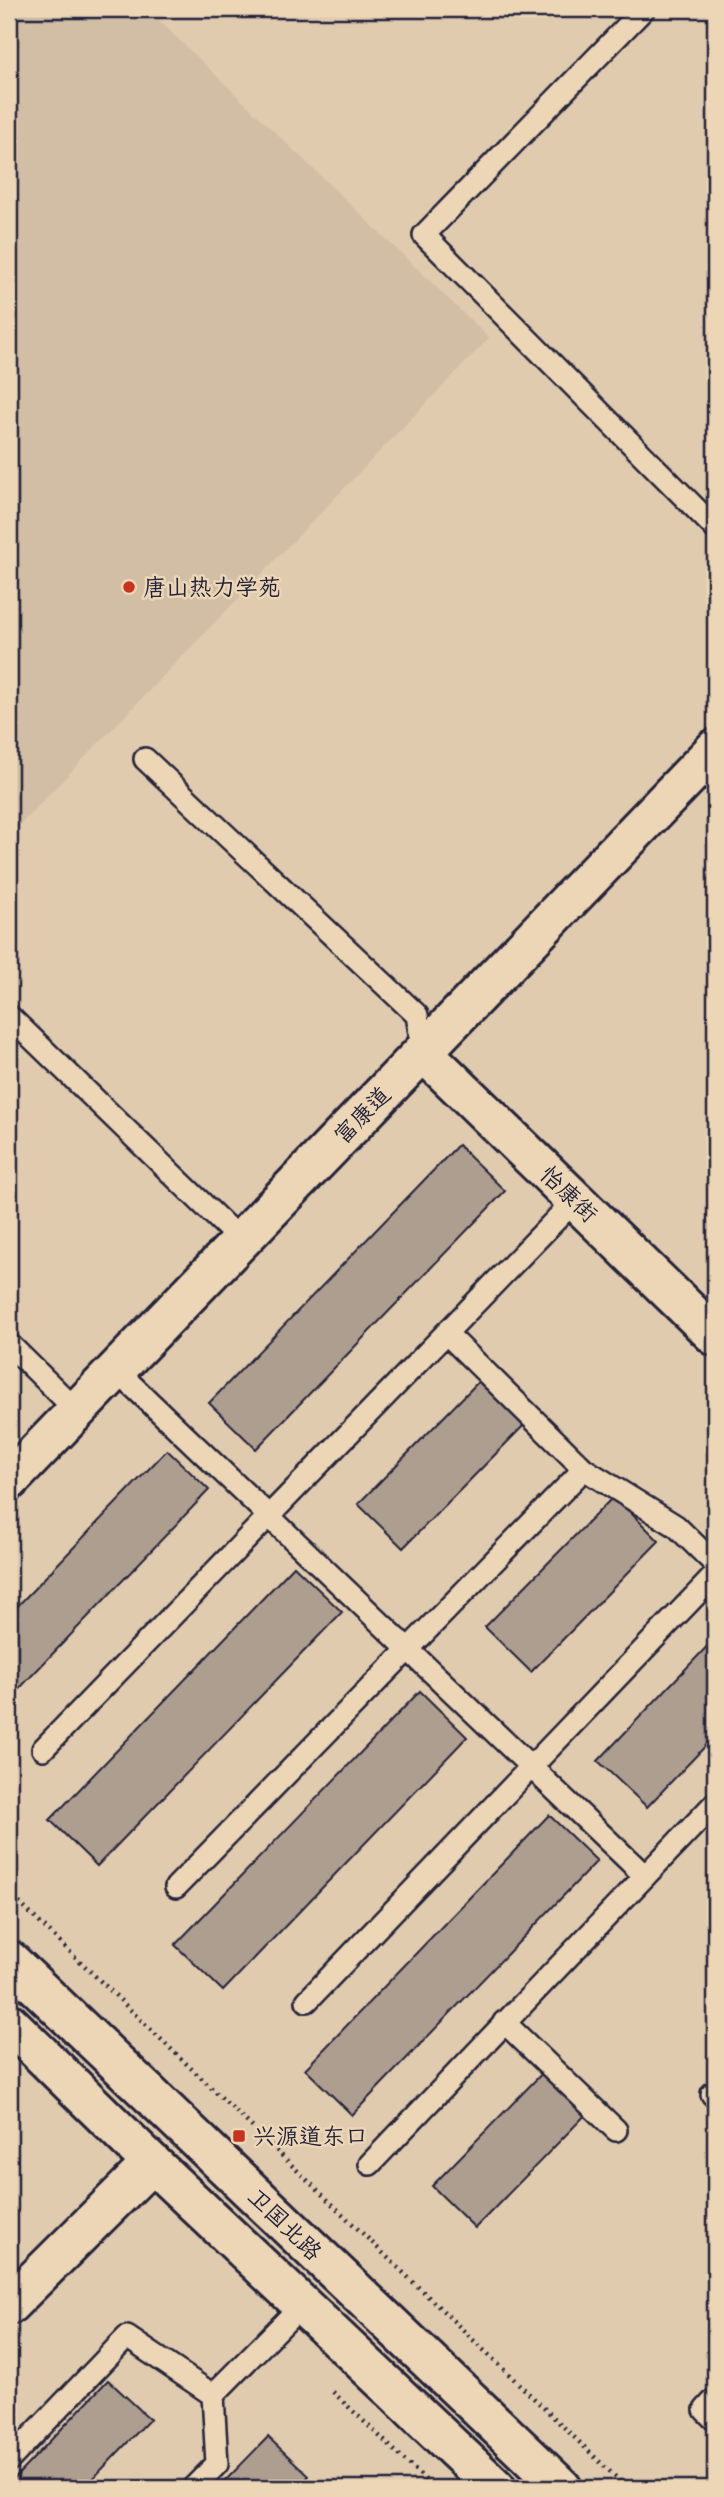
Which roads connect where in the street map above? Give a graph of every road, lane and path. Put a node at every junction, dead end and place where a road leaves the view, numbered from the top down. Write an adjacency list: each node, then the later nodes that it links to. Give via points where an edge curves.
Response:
1 (644, 9): 2 (lane, via 424,235)
2 (715, 528)
3 (715, 748): 6 (street, 富康道)
4 (145, 759): 6 (lane, via 417,1015)
5 (9, 1016): 8 (lane)
6 (423, 1052): 7 (street, 怡康街); 8 (street, 富康道)
7 (575, 1200): 9 (lane); 10 (street, 怡康街)
8 (241, 1241): 12 (street, 富康道)
9 (446, 1333): 14 (lane); 16 (lane)
10 (715, 1336)
11 (9, 1343): 13 (lane)
12 (116, 1370): 13 (street, 富康道); 16 (lane)
13 (77, 1411): 15 (street, 富康道)
14 (584, 1469): 17 (lane, via 676,1526); 19 (lane)
15 (9, 1481)
16 (268, 1516): 19 (lane); 20 (lane)
17 (715, 1564)
18 (715, 1575): 21 (lane)
19 (408, 1649): 21 (lane); 24 (lane)
20 (43, 1749)
21 (531, 1767): 23 (lane); 27 (lane)
22 (715, 1803): 23 (lane)
23 (646, 1876): 28 (lane)
24 (176, 1887)
25 (9, 1892): 44 (path)
26 (9, 1960): 43 (street, 卫国北路)
27 (307, 2001)
28 (504, 2022): 32 (lane); 34 (lane)
29 (9, 2024): 33 (street, 卫国北路)
30 (715, 2091): 31 (lane)
31 (715, 2097)
32 (616, 2130)
33 (152, 2163): 35 (street); 36 (street, 卫国北路)
34 (370, 2164)
35 (9, 2305)
36 (302, 2305): 37 (lane); 42 (street, 卫国北路)
37 (213, 2395): 40 (lane, via 127,2337); 41 (lane, via 217,2464)
38 (715, 2399): 39 (lane, via 705,2410)
39 (715, 2420)
40 (9, 2460)
41 (193, 2488)
42 (496, 2488)
43 (562, 2488)
44 (627, 2488)

